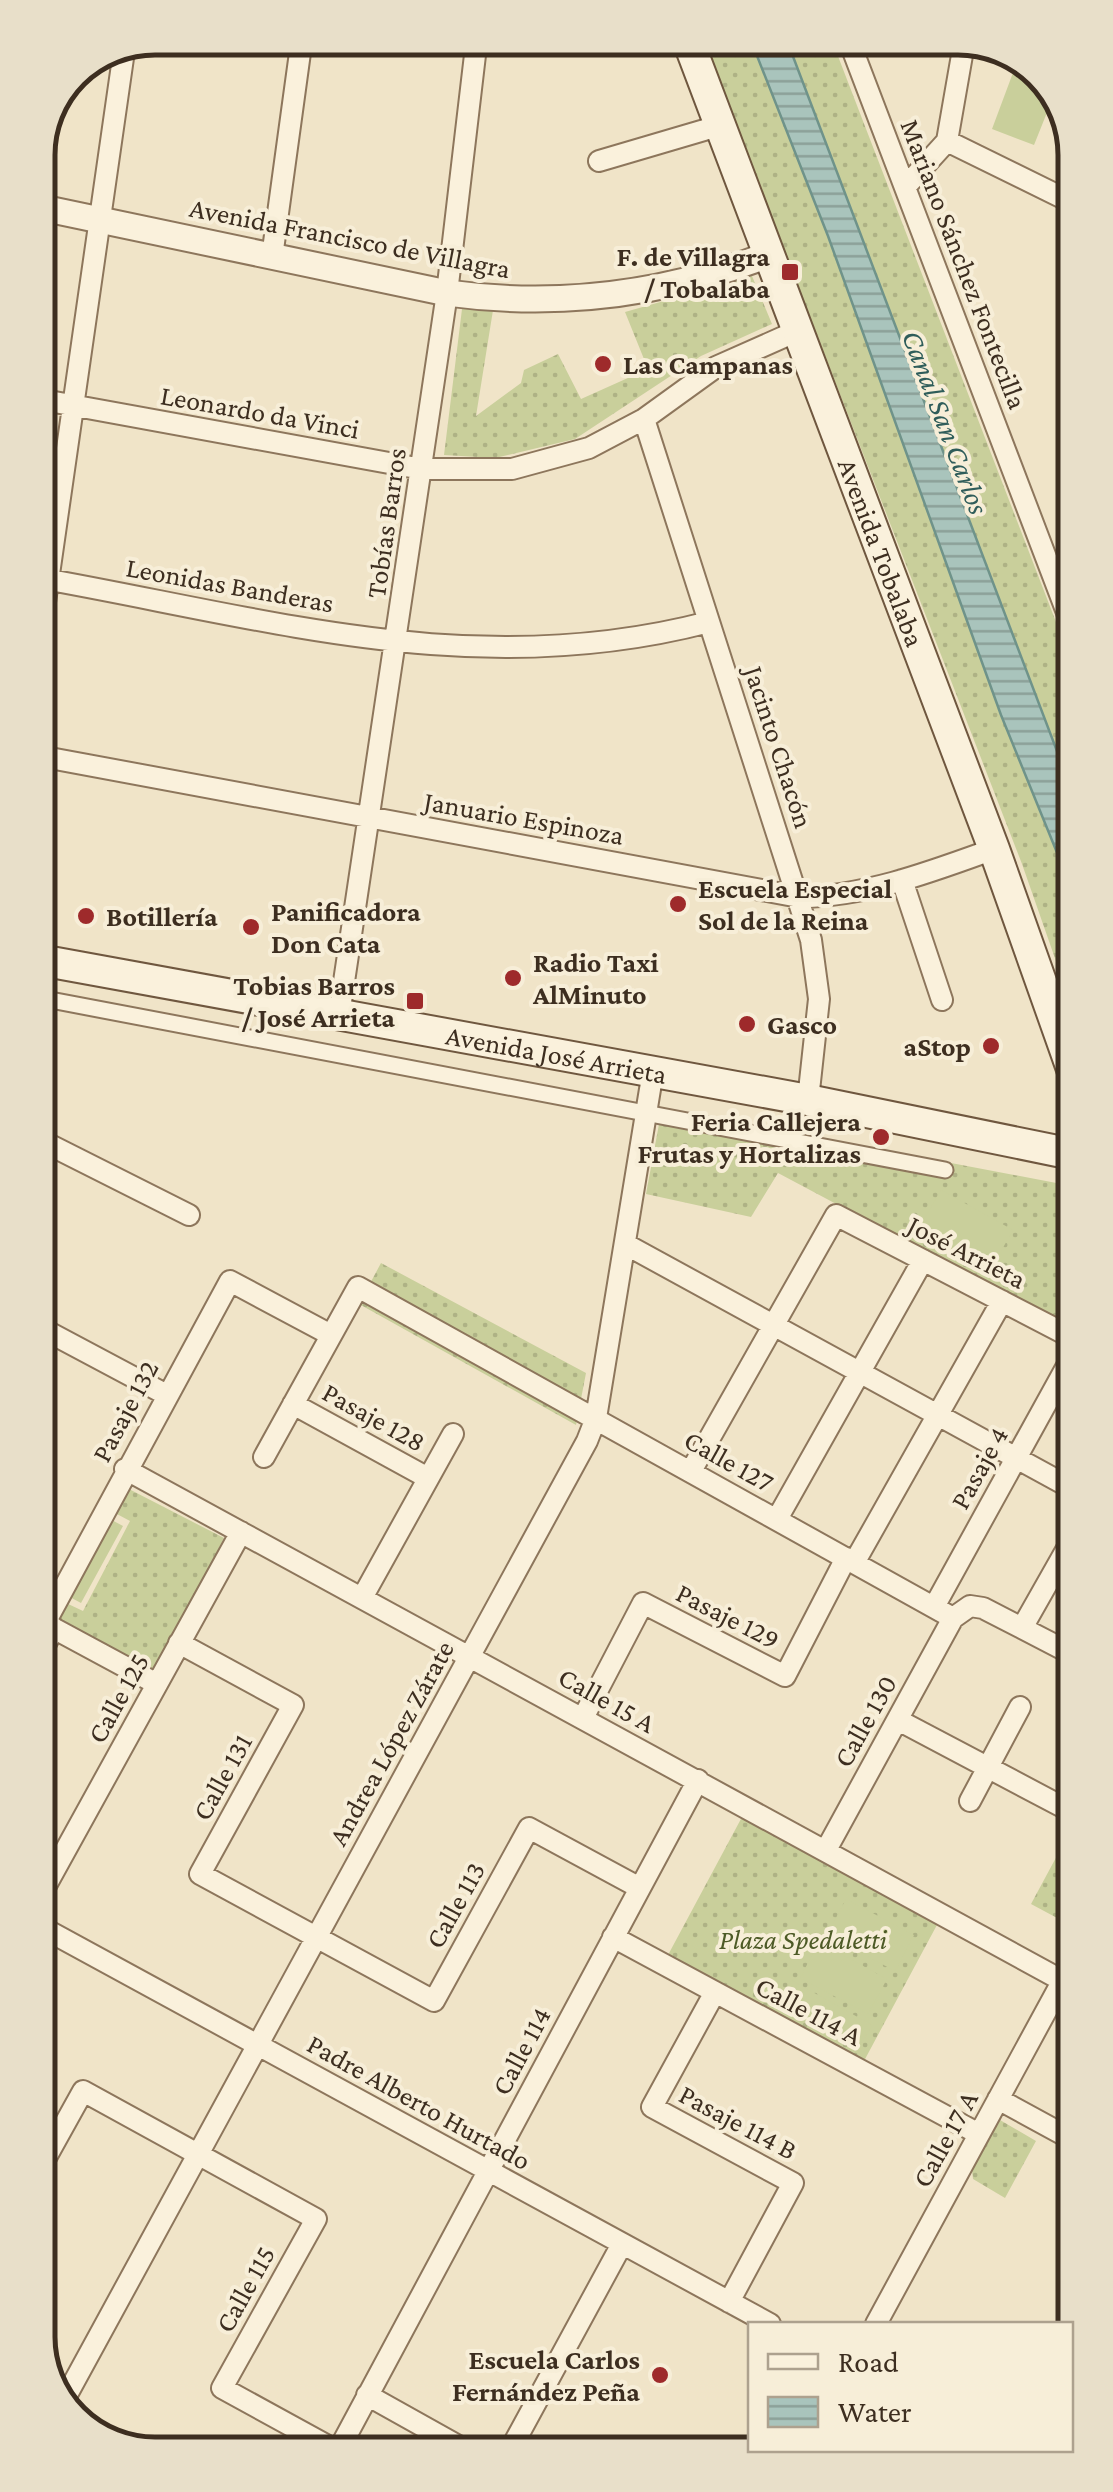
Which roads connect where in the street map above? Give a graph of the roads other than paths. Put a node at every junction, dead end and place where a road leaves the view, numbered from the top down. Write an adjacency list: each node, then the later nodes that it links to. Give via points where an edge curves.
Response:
1 (300, 55): 15 (street)
2 (475, 55): 16 (street, Tobías Barros)
3 (693, 55): 7 (main road, Avenida Tobalaba)
4 (855, 55): 10 (street, Mariano Sánchez Fontecilla)
5 (968, 56): 8 (street)
6 (122, 61): 13 (street)
7 (718, 126): 9 (street); 14 (main road, Avenida Tobalaba)
8 (947, 140): 10 (street); 11 (street)
9 (599, 161)
10 (906, 186): 24 (street, Mariano Sánchez Fontecilla)
11 (1058, 196)
12 (55, 211): 13 (street, Avenida Francisco de Villagra)
13 (100, 220): 15 (street, Avenida Francisco de Villagra); 19 (street)
14 (768, 255): 16 (street, Avenida Francisco de Villagra, via 692,281 622,294 536,300); 17 (main road, Avenida Tobalaba)
15 (272, 256): 16 (street, Avenida Francisco de Villagra)
16 (447, 293): 21 (street, Tobías Barros)
17 (798, 332): 20 (street, Leonardo da Vinci, via 716,367); 29 (main road, Avenida Tobalaba)
18 (55, 402): 19 (street, Leonardo da Vinci)
19 (74, 406): 21 (street, Leonardo da Vinci); 22 (street)
20 (644, 418): 21 (street, Leonardo da Vinci, via 589,448 541,463 484,472); 25 (street, Jacinto Chacón)
21 (422, 469): 26 (street, Tobías Barros)
22 (55, 516)
23 (55, 581): 26 (street, Leonidas Banderas)
24 (1058, 591)
25 (709, 622): 26 (street, Leonidas Banderas, via 546,649); 31 (street, Jacinto Chacón)
26 (395, 643): 28 (street, Tobías Barros)
27 (55, 759): 28 (street, Januario Espinoza)
28 (369, 818): 31 (street, Januario Espinoza); 35 (street, Tobías Barros)
29 (994, 849): 30 (street, Januario Espinoza); 36 (main road, Avenida Tobalaba)
30 (902, 880): 31 (street, Januario Espinoza); 33 (street)
31 (799, 897): 38 (street, Jacinto Chacón, via 819,999)
32 (55, 963): 35 (main road, Avenida José Arrieta)
33 (942, 1000)
34 (55, 1001): 39 (street)
35 (339, 1015): 37 (main road, Avenida José Arrieta)
36 (1058, 1029)
37 (653, 1072): 38 (main road, Avenida José Arrieta); 39 (street, Andrea López Zárate)
38 (808, 1100): 41 (main road, Avenida José Arrieta)
39 (646, 1115): 42 (street); 44 (street, Andrea López Zárate)
40 (55, 1148): 43 (street)
41 (1058, 1151)
42 (944, 1170)
43 (190, 1216)
44 (625, 1244): 48 (street); 57 (street, Andrea López Zárate)
45 (923, 1260): 47 (street, José Arrieta); 48 (street, José Arrieta, via 836,1215); 52 (street)
46 (358, 1286): 51 (street, Pasaje 128); 57 (street, Calle 127)
47 (1002, 1301): 49 (street, José Arrieta); 56 (street, Pasaje 129)
48 (774, 1325): 52 (street); 62 (street)
49 (1058, 1331)
50 (55, 1335): 54 (street)
51 (331, 1335): 54 (street, Pasaje 132, via 230,1280); 55 (street, Pasaje 128)
52 (860, 1372): 56 (street); 65 (street)
53 (1058, 1381): 60 (street, Pasaje 4)
54 (165, 1394): 61 (street, Pasaje 132)
55 (293, 1404): 59 (street, Pasaje 128); 63 (street, Pasaje 128)
56 (938, 1415): 60 (street); 67 (street, Pasaje 129)
57 (596, 1418): 62 (street, Calle 127); 76 (street, Andrea López Zárate)
58 (453, 1434): 63 (street, Pasaje 128)
59 (264, 1457)
60 (1016, 1458): 64 (street); 71 (street, Pasaje 4)
61 (125, 1469): 66 (street, Calle 15 A); 70 (street, Pasaje 132)
62 (691, 1471): 65 (street, Calle 127)
63 (428, 1478): 69 (street, Pasaje 128)
64 (1058, 1481)
65 (777, 1519): 67 (street, Calle 127)
66 (241, 1532): 69 (street, Calle 15 A); 74 (street, Calle 125)
67 (850, 1560): 71 (street, Calle 127); 79 (street, Pasaje 129, via 784,1676 643,1603)
68 (1058, 1564): 73 (street)
69 (362, 1598): 76 (street, Calle 15 A)
70 (55, 1608)
71 (944, 1613): 73 (street, via 983,1608); 80 (street, Calle 130)
72 (55, 1628): 77 (street)
73 (1022, 1628): 75 (street)
74 (180, 1643): 77 (street, Calle 125); 89 (street, Calle 131, via 293,1705 200,1874)
75 (1058, 1647)
76 (470, 1656): 79 (street, Calle 15 A); 89 (street, Andrea López Zárate)
77 (157, 1684): 86 (street, Calle 125)
78 (1020, 1707): 81 (street)
79 (584, 1718): 82 (street, Calle 15 A)
80 (898, 1720): 81 (street); 85 (street, Calle 130)
81 (988, 1768): 83 (street); 84 (street)
82 (698, 1780): 85 (street, Calle 15 A); 87 (street, Calle 114)
83 (970, 1801)
84 (1058, 1805)
85 (826, 1850): 91 (street, Calle 15 A)
86 (55, 1868)
87 (640, 1888): 89 (street, Calle 113, via 529,1828 434,2001); 90 (street, Calle 114)
88 (55, 1935): 94 (street, Padre Alberto Hurtado)
89 (316, 1937): 94 (street, Andrea López Zárate)
90 (614, 1937): 92 (street, Calle 114 A); 100 (street, Calle 114)
91 (1058, 1978)
92 (715, 1992): 97 (street, Calle 114 A); 102 (street, Pasaje 114 B, via 652,2107 794,2183)
93 (1058, 2002): 95 (street, Calle 17 A)
94 (258, 2045): 99 (street, Andrea López Zárate); 100 (street, Padre Alberto Hurtado)
95 (998, 2100): 96 (street); 97 (street, Calle 17 A)
96 (1058, 2132)
97 (980, 2134): 104 (street, Calle 17 A)
98 (55, 2141): 99 (street, via 83,2091)
99 (198, 2154): 105 (street, Andrea López Zárate); 107 (street, Calle 115, via 316,2220 222,2388)
100 (488, 2171): 101 (street, Padre Alberto Hurtado); 106 (street, Calle 114)
101 (622, 2244): 102 (street, Padre Alberto Hurtado); 110 (street)
102 (729, 2302): 103 (street, Padre Alberto Hurtado)
103 (766, 2322)
104 (877, 2322)
105 (70, 2389)
106 (367, 2396): 108 (street, Calle 114); 109 (street)
107 (310, 2437)
108 (345, 2437)
109 (442, 2437)
110 (517, 2437)

